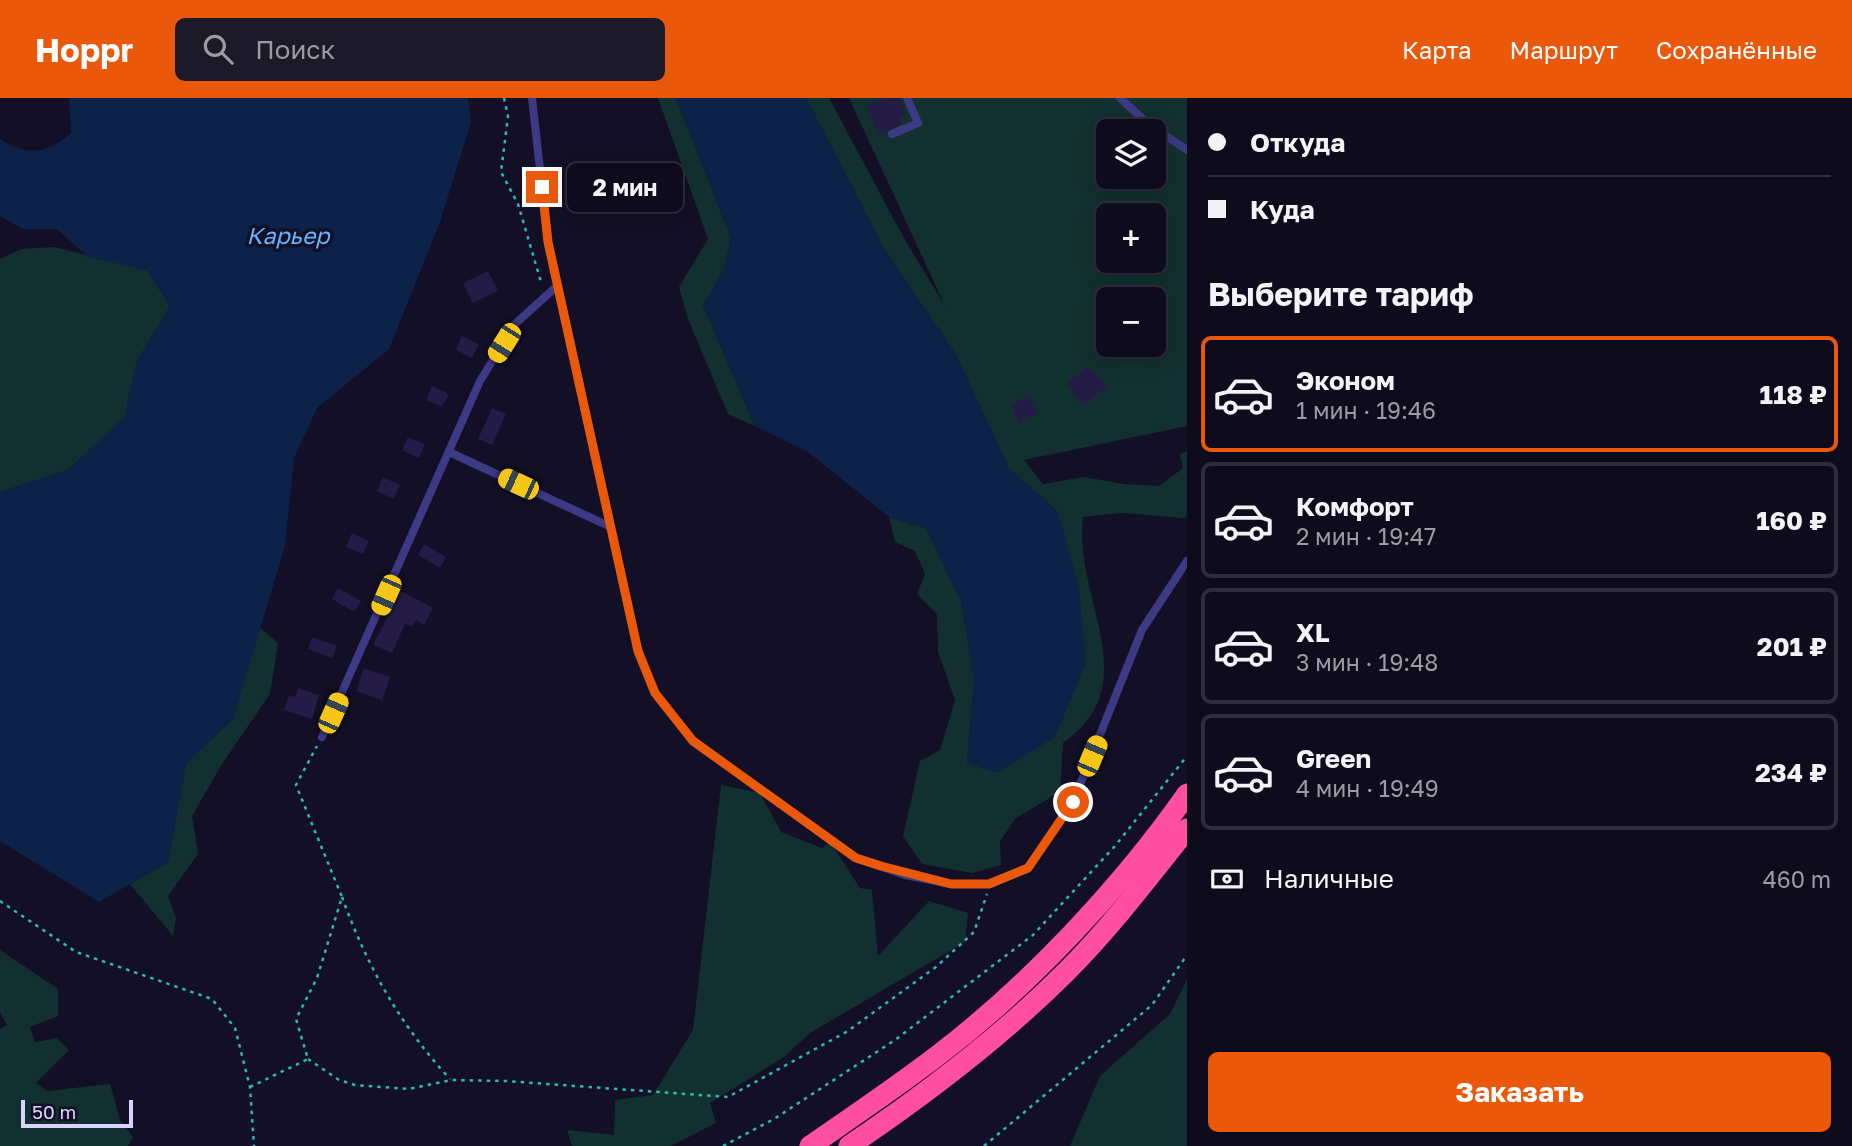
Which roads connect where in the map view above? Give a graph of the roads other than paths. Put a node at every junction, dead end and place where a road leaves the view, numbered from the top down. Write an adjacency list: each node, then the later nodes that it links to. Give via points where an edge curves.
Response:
1 (532, 98): 6 (lane, via 548,242)
2 (907, 98): 4 (lane, via 918,123)
3 (1120, 98): 5 (lane)
4 (892, 134)
5 (1187, 150)
6 (558, 286): 7 (lane, via 515,324 480,381); 8 (lane)
7 (449, 452): 8 (lane); 10 (lane)
8 (611, 527): 9 (lane, via 638,651 655,693 693,741 856,858 939,882 989,884 1028,868 1073,802 1142,631)
9 (1187, 561)
10 (322, 737)
11 (1187, 794): 13 (highway, via 1141,855 1004,1001 938,1056)
12 (1187, 829): 14 (highway, via 1067,971 1018,1017 955,1071)
13 (810, 1146)
14 (849, 1146)

